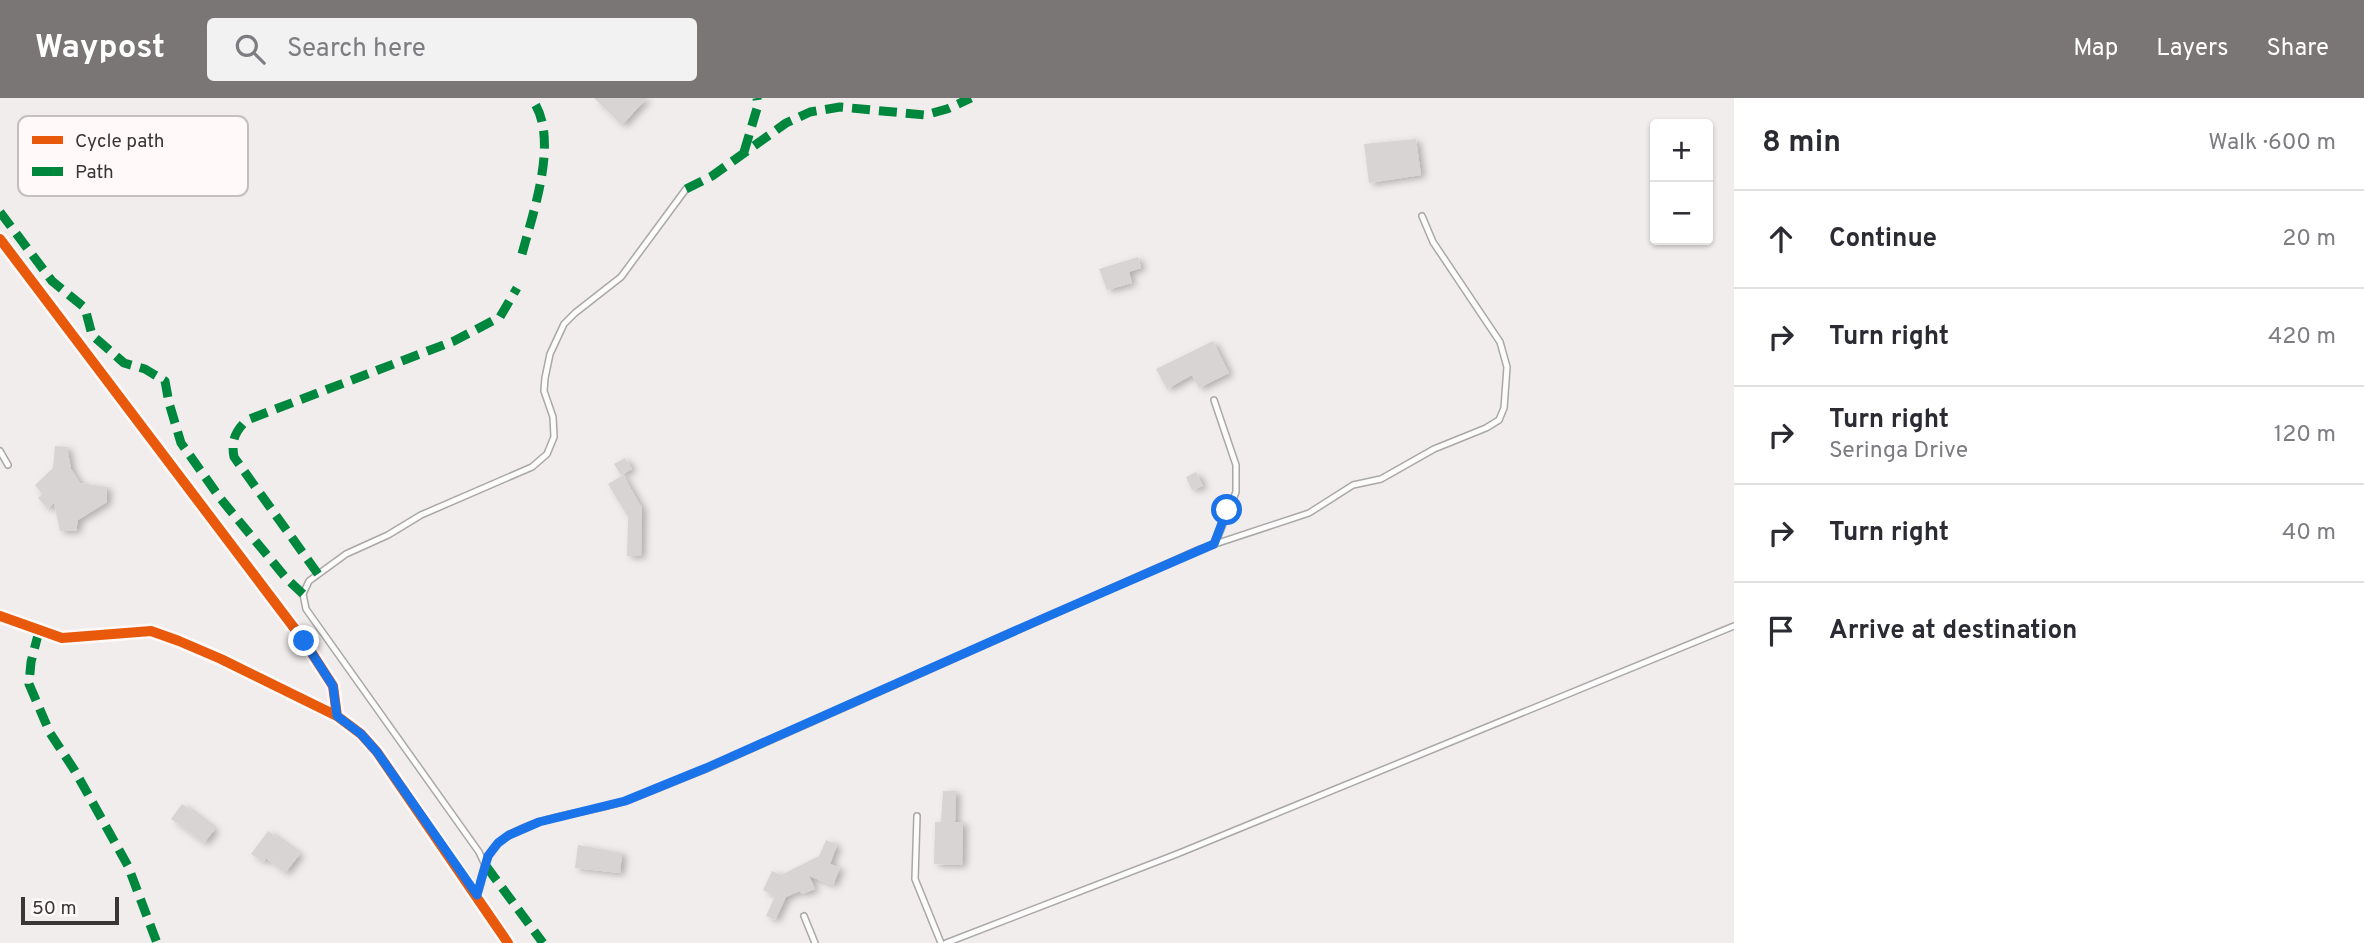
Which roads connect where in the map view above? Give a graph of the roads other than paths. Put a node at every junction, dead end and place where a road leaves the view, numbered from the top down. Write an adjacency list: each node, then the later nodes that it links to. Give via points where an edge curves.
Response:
1 (686, 189): 12 (lane, via 621,277 575,313 555,340 544,391 554,437 542,459 346,554 309,581 303,594 306,609)
2 (1422, 216): 7 (lane, via 1433,242 1500,342 1507,367 1499,420 1381,479 1353,485 1309,513)
3 (0, 239): 10 (street, via 304,641 333,686)
4 (1213, 400): 7 (lane, via 1236,465 1236,492)
5 (0, 451): 6 (lane)
6 (8, 465)
7 (1214, 544): 12 (lane, via 706,768 625,801 539,822 498,843)
8 (0, 616): 10 (street, via 62,638 151,631 221,659)
9 (1734, 626): 18 (lane, via 1177,854)
10 (337, 716): 13 (street, via 377,752)
11 (917, 816): 17 (lane, via 915,879)
12 (486, 866): 13 (lane)
13 (477, 895): 15 (street)
14 (803, 916): 16 (lane)
15 (508, 943)
16 (815, 943)
17 (941, 943)
18 (946, 943)

